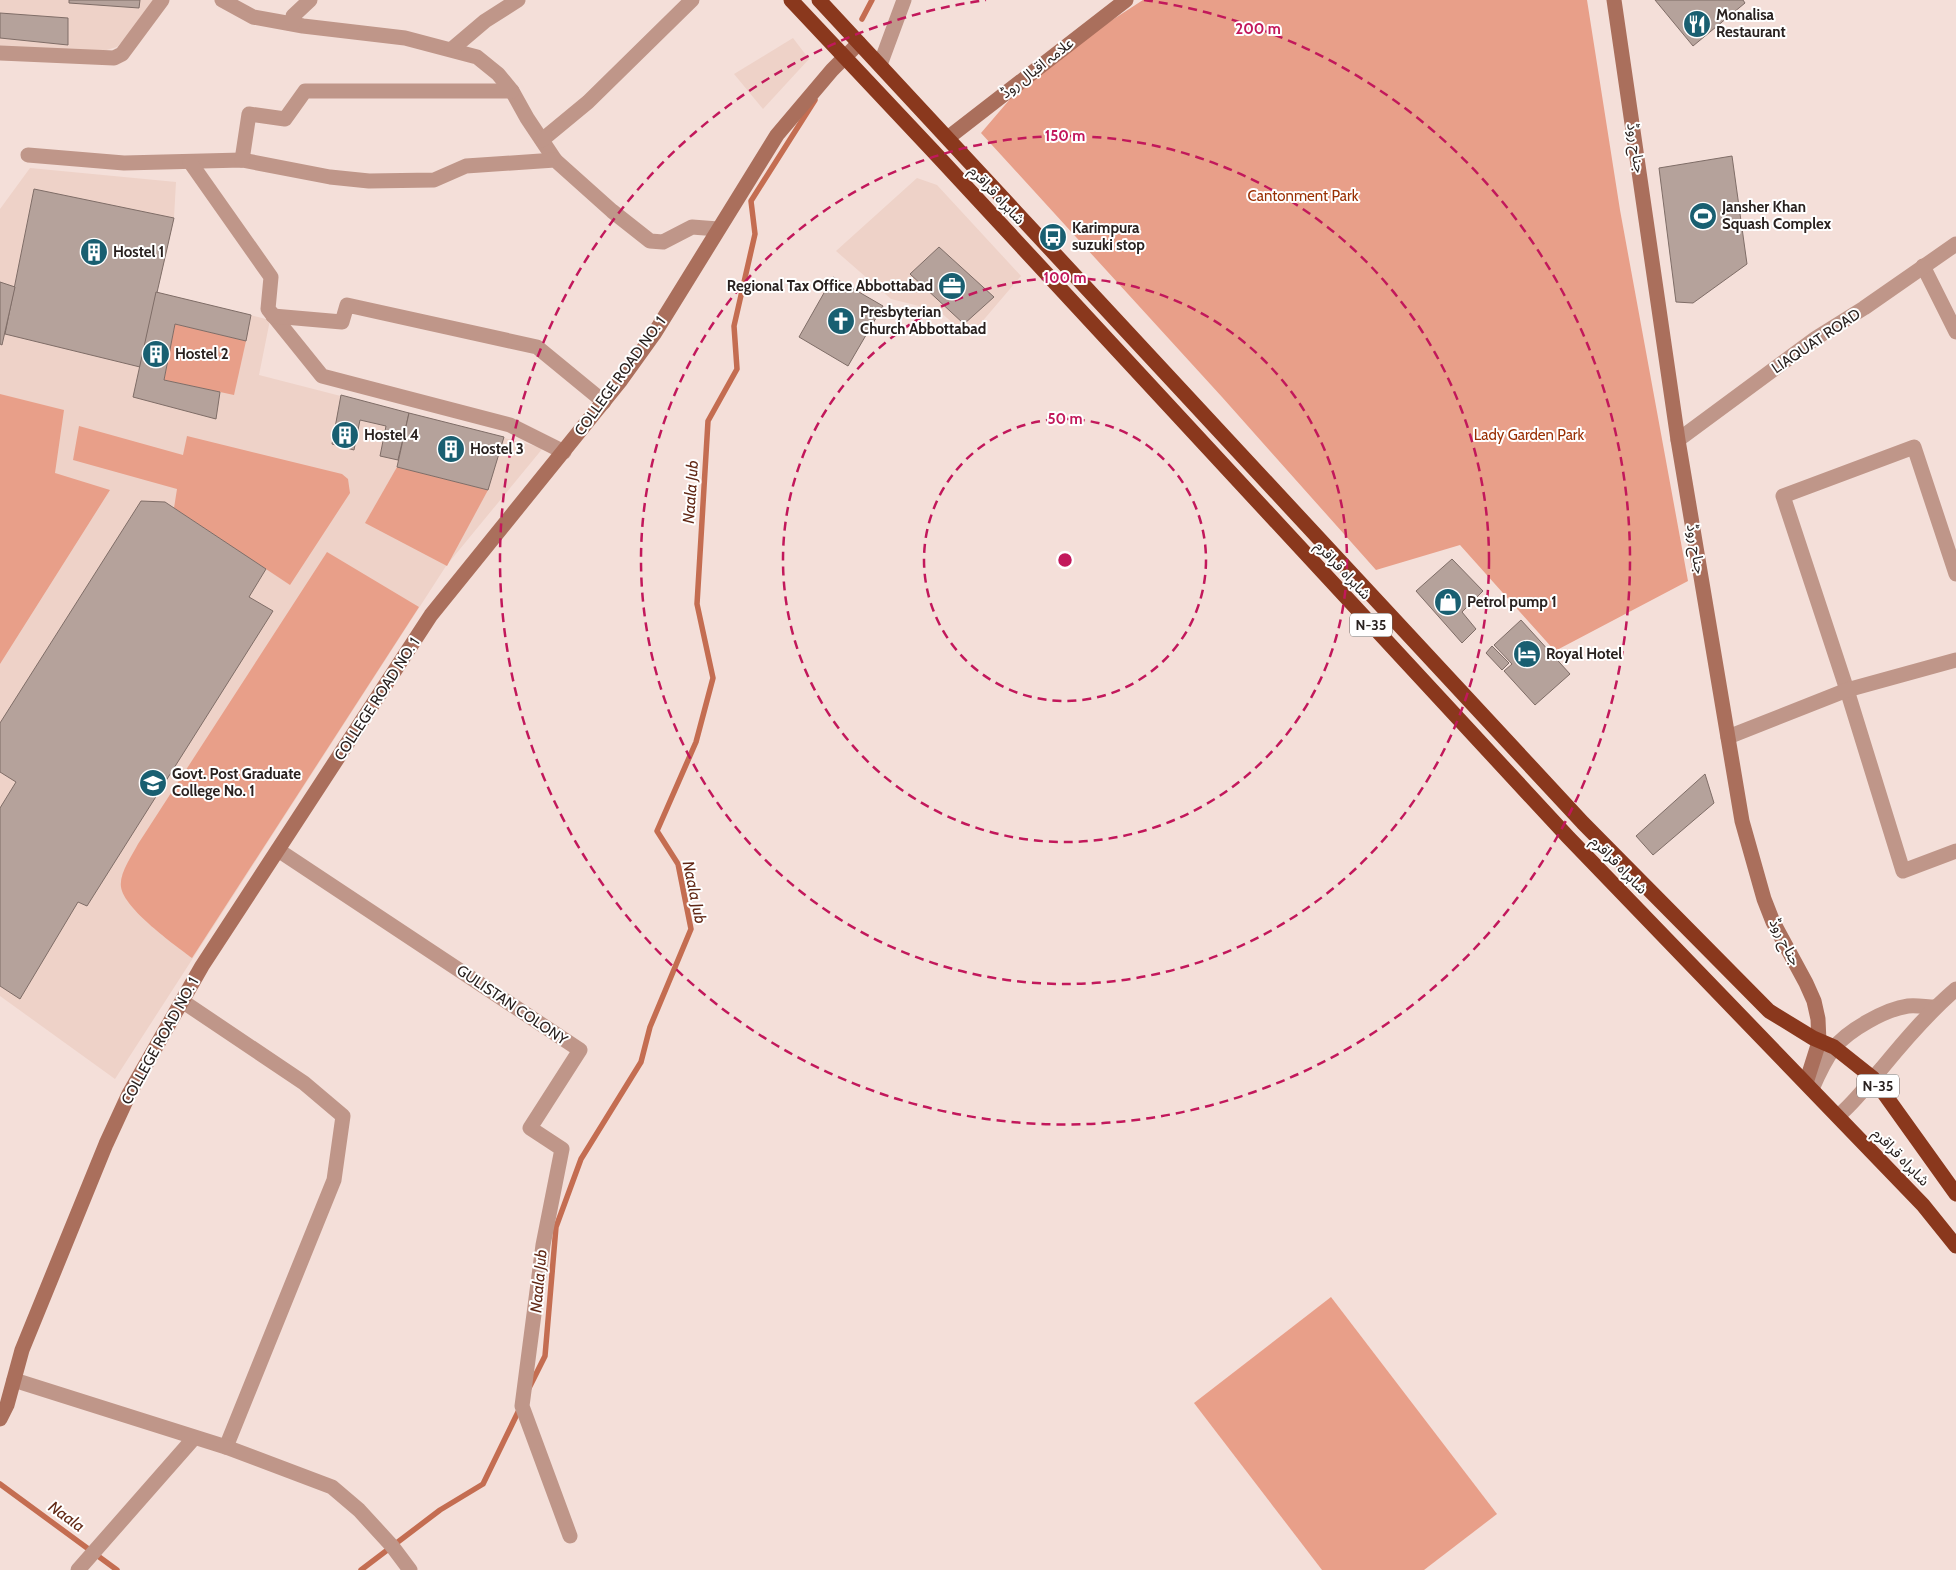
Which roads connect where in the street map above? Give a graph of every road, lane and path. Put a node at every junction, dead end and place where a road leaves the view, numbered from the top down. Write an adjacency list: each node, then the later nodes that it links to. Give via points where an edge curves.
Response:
1 (162, 0): 14 (street, via 122,54 114,58)
2 (222, 0): 11 (street, via 253,17)
3 (310, 0): 11 (street, via 293,16)
4 (517, 0): 13 (street, via 484,21)
5 (692, 0): 19 (street, via 588,102)
6 (791, 0): 15 (highway, شاہراہ قراقرم / N-35)
7 (819, 0): 12 (highway, شاہراہ قراقرم / N-35)
8 (904, 0): 16 (street)
9 (1614, 0): 30 (main road, جناح روڈ)
10 (1118, 2): 18 (main road, علامہ اقبال روڈ)
11 (293, 23): 13 (street, via 405,38)
12 (860, 43): 15 (main road, COLLEGE ROAD NO. 1); 16 (highway, شاہراہ قراقرم / N-35)
13 (452, 49): 17 (street, via 477,57)
14 (0, 53)
15 (845, 57): 24 (main road, COLLEGE ROAD NO. 1, via 777,136); 44 (highway, شاہراہ قراقرم / N-35, via 1568,837)
16 (880, 64): 18 (highway, شاہراہ قراقرم / N-35)
17 (512, 91): 19 (street); 21 (street, via 305,92 285,119 249,114)
18 (948, 137): 41 (highway, شاہراہ قراقرم / N-35, via 1583,823 1769,1011)
19 (542, 140): 22 (street)
20 (28, 155): 23 (street, via 124,163)
21 (242, 160): 22 (street, via 369,181 434,180 466,166); 23 (street)
22 (555, 160): 24 (street, via 650,241 663,242 692,227)
23 (190, 162): 27 (street, via 271,277 268,309)
24 (718, 228): 29 (main road, COLLEGE ROAD NO. 1, via 654,334)
25 (1956, 244): 26 (street, LIAQUAT ROAD)
26 (1923, 266): 28 (street); 30 (street, LIAQUAT ROAD, via 1816,338)
27 (273, 316): 29 (street, via 342,322 347,304 537,347); 31 (street, via 322,376 510,425)
28 (1956, 332)
29 (604, 402): 31 (main road, COLLEGE ROAD NO. 1)
30 (1678, 440): 35 (main road, جناح روڈ)
31 (564, 452): 36 (main road, COLLEGE ROAD NO. 1, via 431,615)
32 (1956, 574): 34 (street, via 1914,448 1783,496)
33 (1956, 660): 34 (street)
34 (1847, 690): 35 (street); 37 (street, via 1903,871)
35 (1728, 737): 41 (main road, جناح روڈ, via 1742,821 1753,863 1773,922 1814,1001)
36 (278, 850): 39 (main road, COLLEGE ROAD NO. 1); 52 (street, GULISTAN COLONY, via 580,1050 530,1128 562,1149 543,1245 522,1406)
37 (1956, 851)
38 (1956, 989): 40 (street)
39 (182, 1001): 48 (main road, COLLEGE ROAD NO. 1, via 129,1094 106,1144 22,1350); 51 (street, via 304,1084 343,1116 334,1180)
40 (1936, 1007): 42 (street, via 1908,1006 1881,1014); 43 (street)
41 (1819, 1042): 42 (highway, شاہراہ قراقرم / N-35); 44 (main road, جناح روڈ)
42 (1834, 1047): 43 (highway, شاہراہ قراقرم / N-35); 44 (street)
43 (1873, 1078): 45 (street); 46 (highway, شاہراہ قراقرم / N-35)
44 (1809, 1086): 45 (highway, شاہراہ قراقرم / N-35)
45 (1838, 1116): 47 (highway, شاہراہ قراقرم / N-35, via 1923,1205)
46 (1956, 1194)
47 (1956, 1246)
48 (14, 1380): 49 (main road, COLLEGE ROAD NO. 1); 50 (street)
49 (0, 1418)
50 (194, 1438): 51 (street); 53 (street)
51 (226, 1447): 54 (street, via 332,1487 359,1510)
52 (570, 1536)
53 (78, 1570)
54 (410, 1570)

